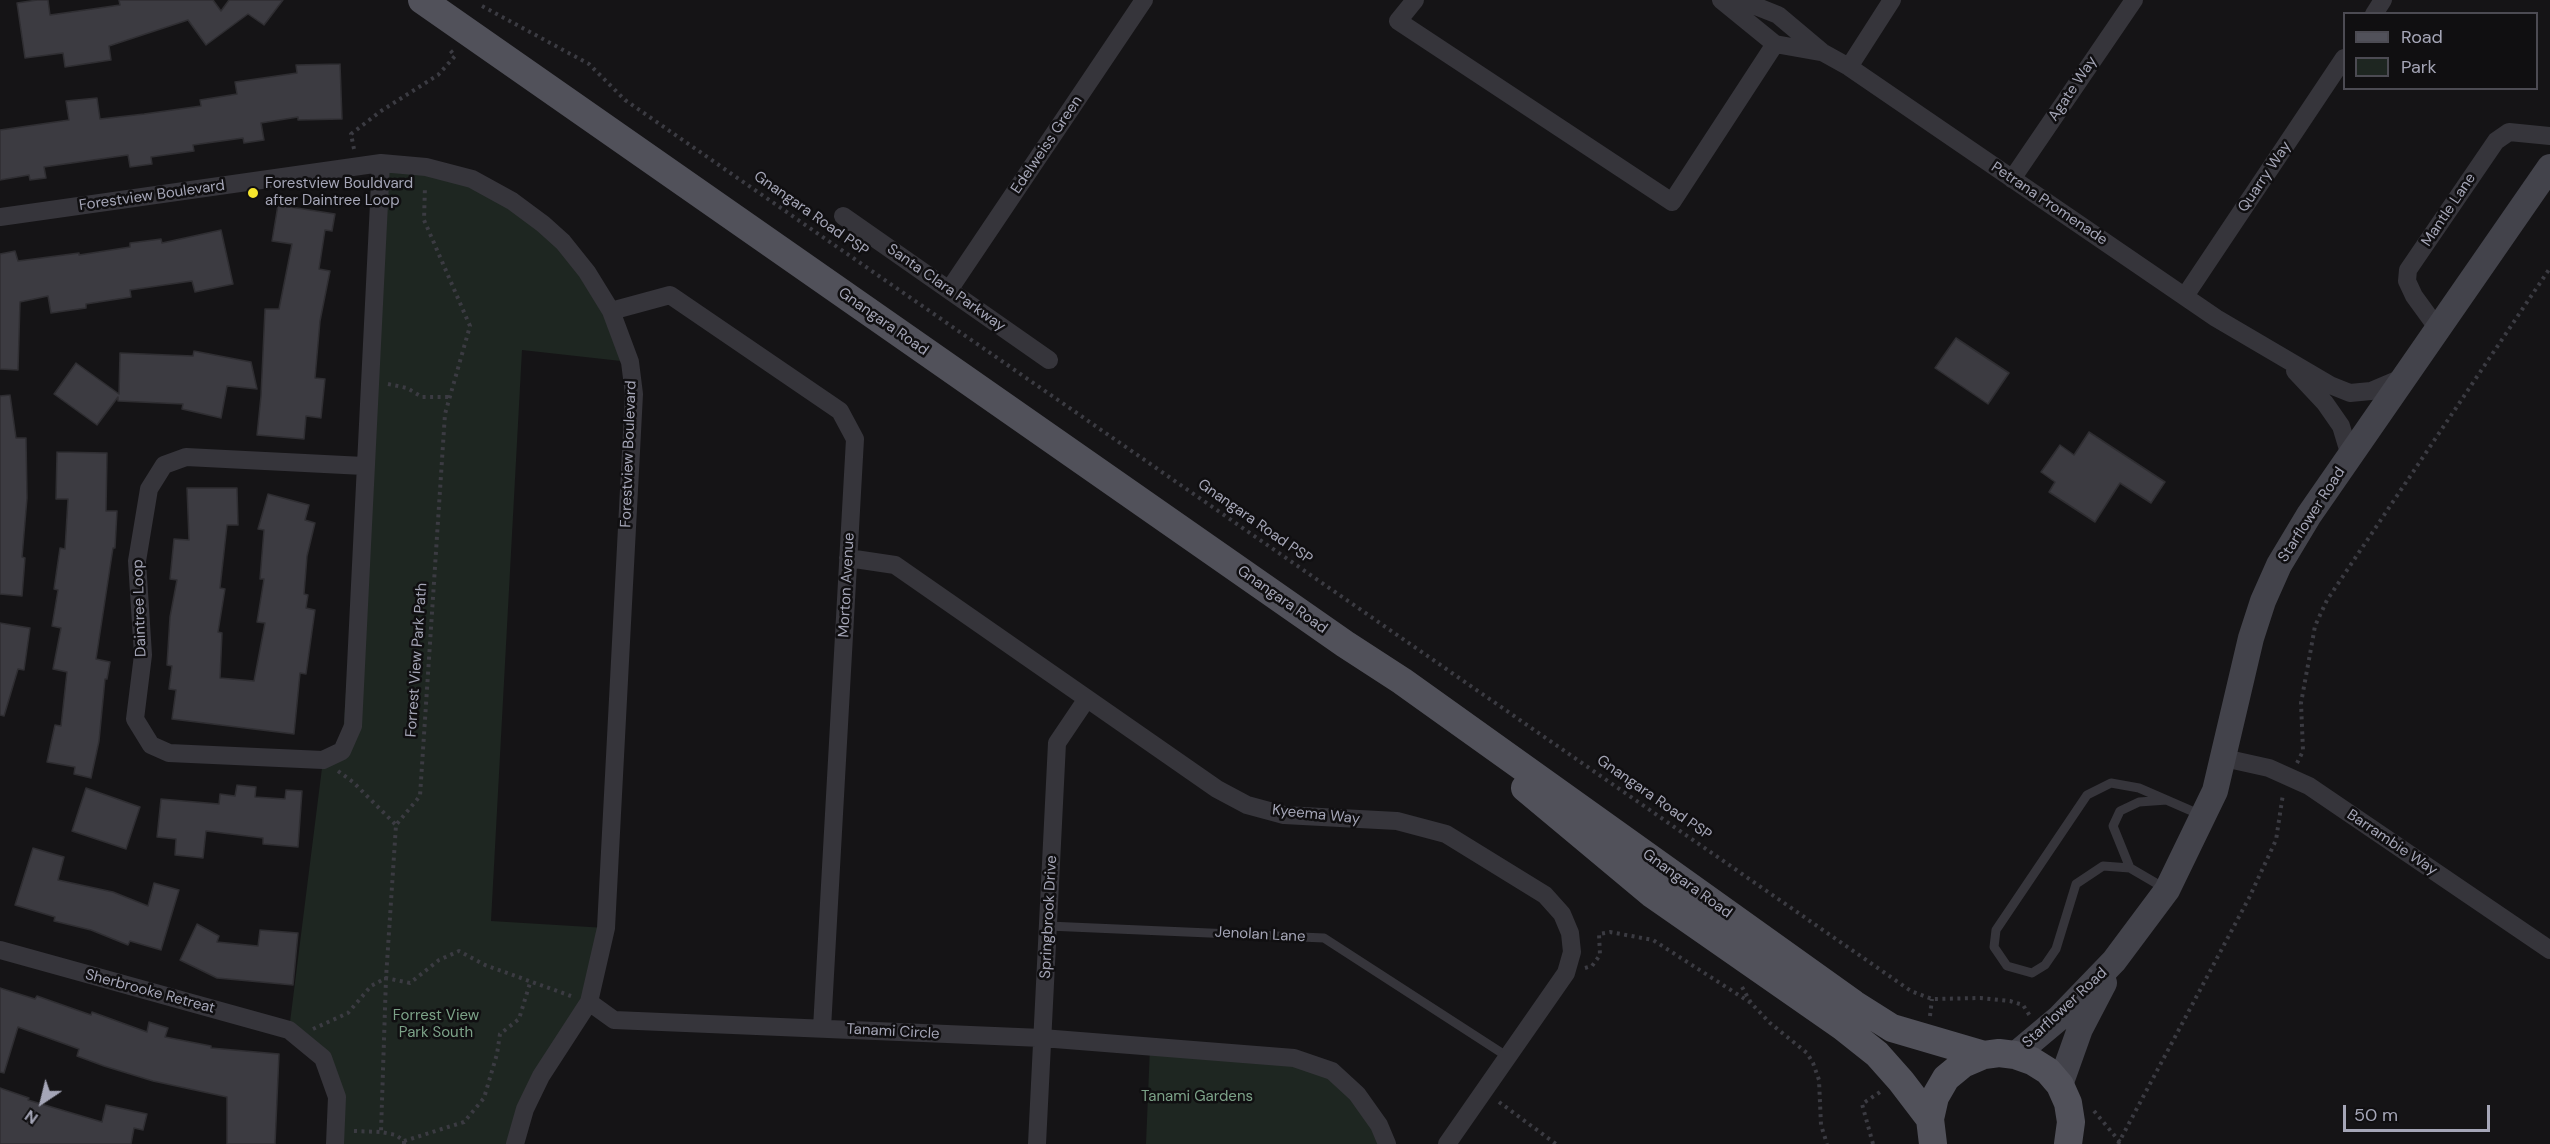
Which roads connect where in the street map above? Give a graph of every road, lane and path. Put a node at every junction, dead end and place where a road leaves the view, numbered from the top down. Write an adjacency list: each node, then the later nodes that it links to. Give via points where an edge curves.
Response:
1 (422, 0): 9 (main road, Gnangara Road)
2 (1144, 0): 23 (street, Edelweiss Green)
3 (1414, 0): 10 (street, via 1398,21 1672,202)
4 (1721, 0): 10 (street)
5 (1740, 0): 11 (street, via 1778,15)
6 (1892, 0): 13 (street)
7 (2134, 0): 19 (street, Agate Way)
8 (482, 3): 9 (path); 55 (path, Gnangara Road PSP, via 589,64 625,100 1911,991 1932,999 2010,1001 2023,1005)
9 (462, 29): 15 (path, via 445,45 455,56 438,75 351,134 352,149); 35 (main road, Gnangara Road)
10 (1775, 44): 11 (street)
11 (1822, 52): 13 (street, Petrana Promenade)
12 (2343, 59): 24 (street, Quarry Way)
13 (1849, 67): 19 (street, Petrana Promenade)
14 (2550, 136): 26 (street, Mantle Lane, via 2509,132 2496,141 2409,270 2407,281 2414,296)
15 (363, 149)
16 (381, 163): 17 (street, Forestview Boulevard); 21 (street, Forestview Boulevard); 30 (street)
17 (426, 167): 25 (street, Forestview Boulevard, via 472,179 543,224 587,272); 31 (path, Forrest View Park Path, via 424,220 470,326)
18 (2550, 167): 26 (main road, Starflower Road)
19 (2012, 179): 24 (street, Petrana Promenade)
20 (843, 216): 23 (street, Santa Clara Parkway)
21 (0, 218)
22 (2550, 268): 39 (path, via 2327,600 2315,626 2301,704 2303,751)
23 (949, 290): 28 (street, Santa Clara Parkway)
24 (2184, 296): 27 (street, Petrana Promenade)
25 (611, 311): 34 (street, Morton Avenue, via 670,295 840,411 855,439); 53 (street, Forestview Boulevard, via 630,362 634,394 606,928)
26 (2438, 329): 29 (main road, Starflower Road)
27 (2277, 353): 29 (street, Petrana Promenade, via 2350,393 2371,391); 32 (street, Petrana Promenade, via 2341,426)
28 (1049, 360)
29 (2404, 377): 32 (main road, Starflower Road)
30 (369, 380): 31 (path, via 407,388 422,397); 33 (street)
31 (450, 397): 42 (path, Forrest View Park Path, via 445,414 420,796)
32 (2350, 456): 37 (main road, Starflower Road, via 2298,531 2267,592 2251,638)
33 (364, 466): 38 (street, via 353,726 342,751); 38 (street, Daintree Loop, via 186,457 164,465 149,489 137,561 143,655 135,719 151,744 169,753)
34 (848, 558): 36 (street, Kyeema Way, via 895,565); 56 (street, Morton Avenue)
35 (1345, 644): 48 (main road, Gnangara Road, via 1501,767 1652,894); 59 (main road, Gnangara Road, via 1854,1004 1893,1028)
36 (1086, 700): 45 (street, Springbrook Drive, via 1057,743); 50 (street, Kyeema Way, via 1247,805 1284,815 1397,821 1446,834 1545,895 1562,914 1572,952)
37 (2224, 758): 39 (street, Barrambie Way); 41 (main road, Starflower Road)
38 (323, 760): 42 (path, via 353,782)
39 (2291, 777): 47 (street, Barrambie Way); 70 (path, via 2281,800 2276,840 2249,898)
40 (2169, 800): 41 (lane); 43 (lane, via 2139,802 2120,811 2113,826); 43 (lane, via 2139,788 2111,783 2087,795 1996,930 1994,946 2007,966 2032,973 2045,965 2056,949 2076,884 2103,866)
41 (2204, 816): 44 (main road, Starflower Road)
42 (396, 825): 51 (path)
43 (2130, 868): 44 (lane)
44 (2167, 890): 49 (main road, Starflower Road)
45 (1048, 926): 58 (street, Springbrook Drive); 61 (lane, Jenolan Lane, via 1324,938)
46 (0, 950): 57 (street, Sherbrooke Retreat, via 289,1030)
47 (2550, 950)
48 (1735, 952): 54 (path, via 1743,988); 66 (main road, Gnangara Road, via 1877,1054 1901,1081)
49 (2115, 961): 60 (main road, Starflower Road, via 2059,1018); 62 (main road, Starflower Road, via 2080,1029)
50 (1566, 973): 54 (path, via 1592,966 1600,955 1599,934 1610,932 1653,940); 61 (street, Kyeema Way)
51 (386, 978): 52 (path, via 410,983 439,960 459,951); 57 (path, via 371,986 348,1013); 67 (path)
52 (530, 983): 53 (path); 69 (path, via 519,1019 500,1034 484,1098 464,1122)
53 (589, 1002): 56 (street, Tanami Circle, via 614,1020); 71 (street, Forestview Boulevard, via 541,1076 525,1109)
54 (1751, 1003): 76 (path, via 1807,1053 1813,1064 1819,1080 1821,1125)
55 (2028, 1013)
56 (822, 1028): 58 (street, Tanami Circle)
57 (298, 1038): 68 (street, Sherbrooke Retreat, via 323,1058 337,1097)
58 (1042, 1038): 72 (street, Springbrook Drive); 73 (street, Tanami Circle, via 1294,1058 1332,1071 1357,1094)
59 (1984, 1055): 60 (main road); 66 (main road, via 1963,1064 1946,1078 1935,1097)
60 (2015, 1055): 62 (main road, via 2048,1071)
61 (1508, 1058): 63 (street, Kyeema Way)
62 (2060, 1085): 65 (main road)
63 (1484, 1091): 74 (street, Kyeema Way); 75 (path)
64 (1862, 1104): 77 (path)
65 (2079, 1129): 70 (path, via 2096,1114)
66 (1932, 1131)
67 (381, 1132): 68 (path); 69 (path, via 396,1135)
68 (335, 1137)
69 (404, 1142)
70 (2119, 1143)
71 (515, 1144)
72 (1037, 1144)
73 (1387, 1144)
74 (1448, 1144)
75 (1556, 1144)
76 (1827, 1144)
77 (1873, 1144)

